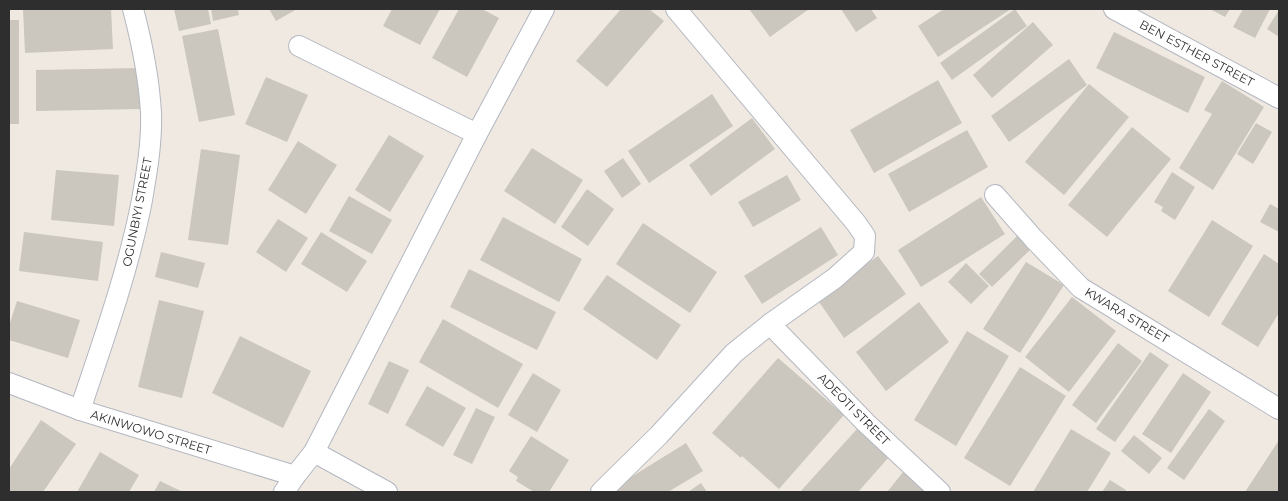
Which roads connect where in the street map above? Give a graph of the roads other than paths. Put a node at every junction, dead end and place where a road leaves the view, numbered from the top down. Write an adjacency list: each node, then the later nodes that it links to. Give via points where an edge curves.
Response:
1 (133, 9): 12 (street, OGUNBIYI STREET, via 140,34 151,114 149,163 124,274)
2 (544, 9): 7 (street)
3 (676, 9): 9 (street, via 865,236 864,252)
4 (1114, 9): 6 (street, BEN ESTHER STREET)
5 (299, 46): 7 (street)
6 (1279, 98)
7 (477, 134): 13 (street)
8 (995, 195): 11 (street, KWARA STREET, via 1081,288)
9 (770, 324): 17 (street, via 734,353 659,435); 18 (street, ADEOTI STREET, via 866,424)
10 (9, 383): 12 (street, AKINWOWO STREET)
11 (1279, 409)
12 (80, 410): 14 (street, AKINWOWO STREET)
13 (314, 452): 14 (street); 16 (street)
14 (295, 476): 15 (street)
15 (284, 492)
16 (387, 492)
17 (601, 492)
18 (940, 492)

